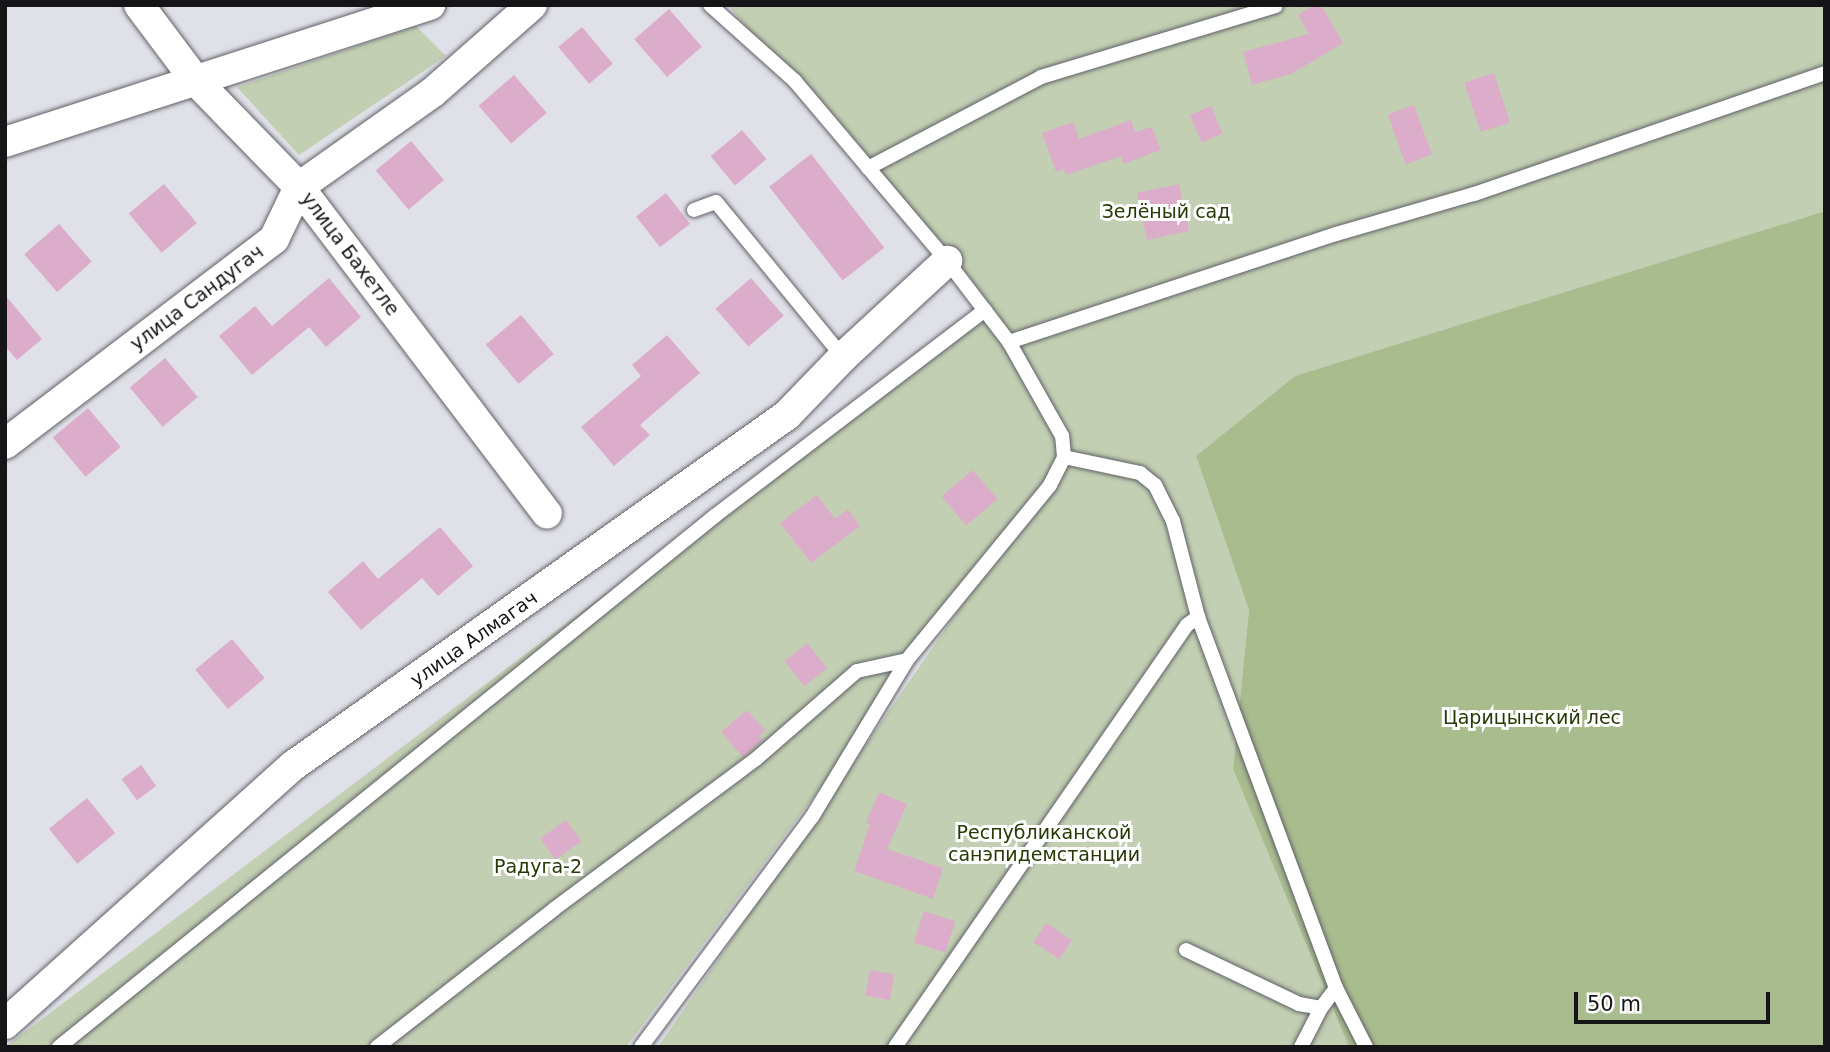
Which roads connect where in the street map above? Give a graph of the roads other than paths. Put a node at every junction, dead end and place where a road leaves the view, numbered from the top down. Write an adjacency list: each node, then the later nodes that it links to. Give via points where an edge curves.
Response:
1 (139, 5): 7 (street, улица Бахетле)
2 (430, 5): 7 (street)
3 (532, 5): 10 (street, улица Сандугач, via 433,92)
4 (710, 5): 9 (lane, via 795,81)
5 (1276, 6): 9 (lane, via 1041,77)
6 (1825, 73): 14 (lane, via 1474,194 1336,234)
7 (196, 81): 8 (street); 10 (street, улица Бахетле)
8 (5, 142)
9 (868, 167): 12 (lane)
10 (299, 187): 16 (street, улица Сандугач, via 274,239); 18 (street, улица Бахетле)
11 (694, 210): 15 (lane, via 716,202)
12 (947, 261): 13 (lane); 15 (street, улица Алмагач)
13 (985, 310): 14 (lane); 25 (lane, via 705,524)
14 (1009, 342): 17 (lane, via 1062,436)
15 (843, 357): 24 (street, улица Алмагач, via 787,415 294,765)
16 (5, 444)
17 (1064, 457): 19 (lane, via 1140,473 1155,485 1173,521); 20 (lane, via 1050,485)
18 (547, 514)
19 (1199, 617): 22 (lane); 28 (lane, via 1187,625)
20 (907, 660): 26 (lane, via 857,671 756,759); 27 (lane, via 811,817)
21 (1186, 950): 23 (lane, via 1299,1004)
22 (1336, 988): 23 (lane); 30 (lane)
23 (1321, 1008): 29 (lane)
24 (5, 1024)
25 (59, 1047)
26 (377, 1047)
27 (642, 1047)
28 (895, 1047)
29 (1301, 1047)
30 (1366, 1047)

